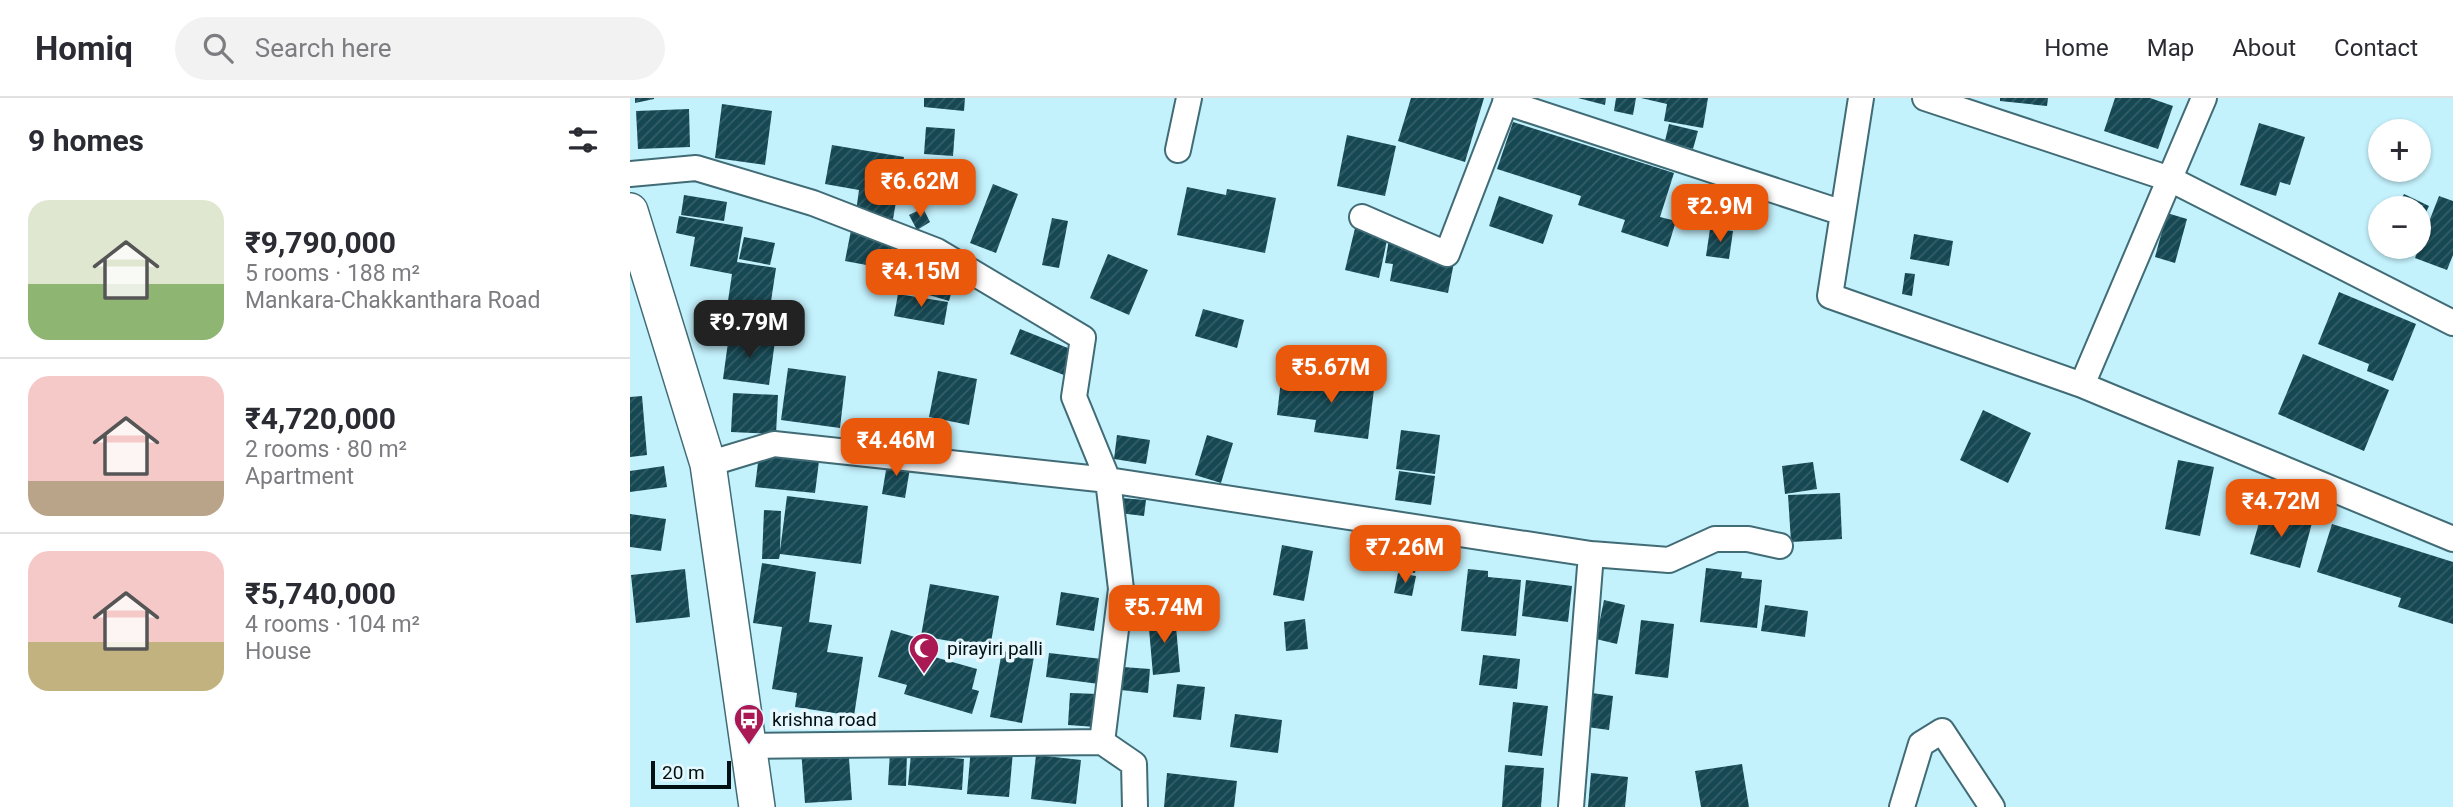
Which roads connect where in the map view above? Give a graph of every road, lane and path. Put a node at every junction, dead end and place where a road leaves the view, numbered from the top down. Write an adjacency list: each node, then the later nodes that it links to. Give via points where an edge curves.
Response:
1 (1189, 98): 6 (street)
2 (1861, 98): 10 (street)
3 (1925, 98): 8 (street)
4 (2204, 98): 8 (street)
5 (1506, 100): 10 (street); 11 (street, via 1447,254)
6 (1178, 150)
7 (630, 174): 15 (street, via 696,168 813,203 937,251 1083,338 1074,397)
8 (2170, 179): 12 (street); 13 (street)
9 (630, 211): 14 (main road)
10 (1843, 212): 13 (street, via 1830,296)
11 (1362, 217)
12 (2453, 323)
13 (2082, 385): 16 (street)
14 (708, 464): 15 (street, via 774,444); 20 (main road)
15 (1108, 480): 18 (street); 19 (street, via 1121,589)
16 (2453, 539)
17 (1780, 546): 18 (street, via 1748,539 1715,539 1669,560)
18 (1591, 555): 23 (street)
19 (1102, 742): 20 (street); 22 (street, via 1134,764)
20 (749, 746): 21 (main road)
21 (757, 807)
22 (1135, 807)
23 (1571, 807)
24 (1902, 807): 25 (street, via 1922,744 1942,731)
25 (1992, 807)

